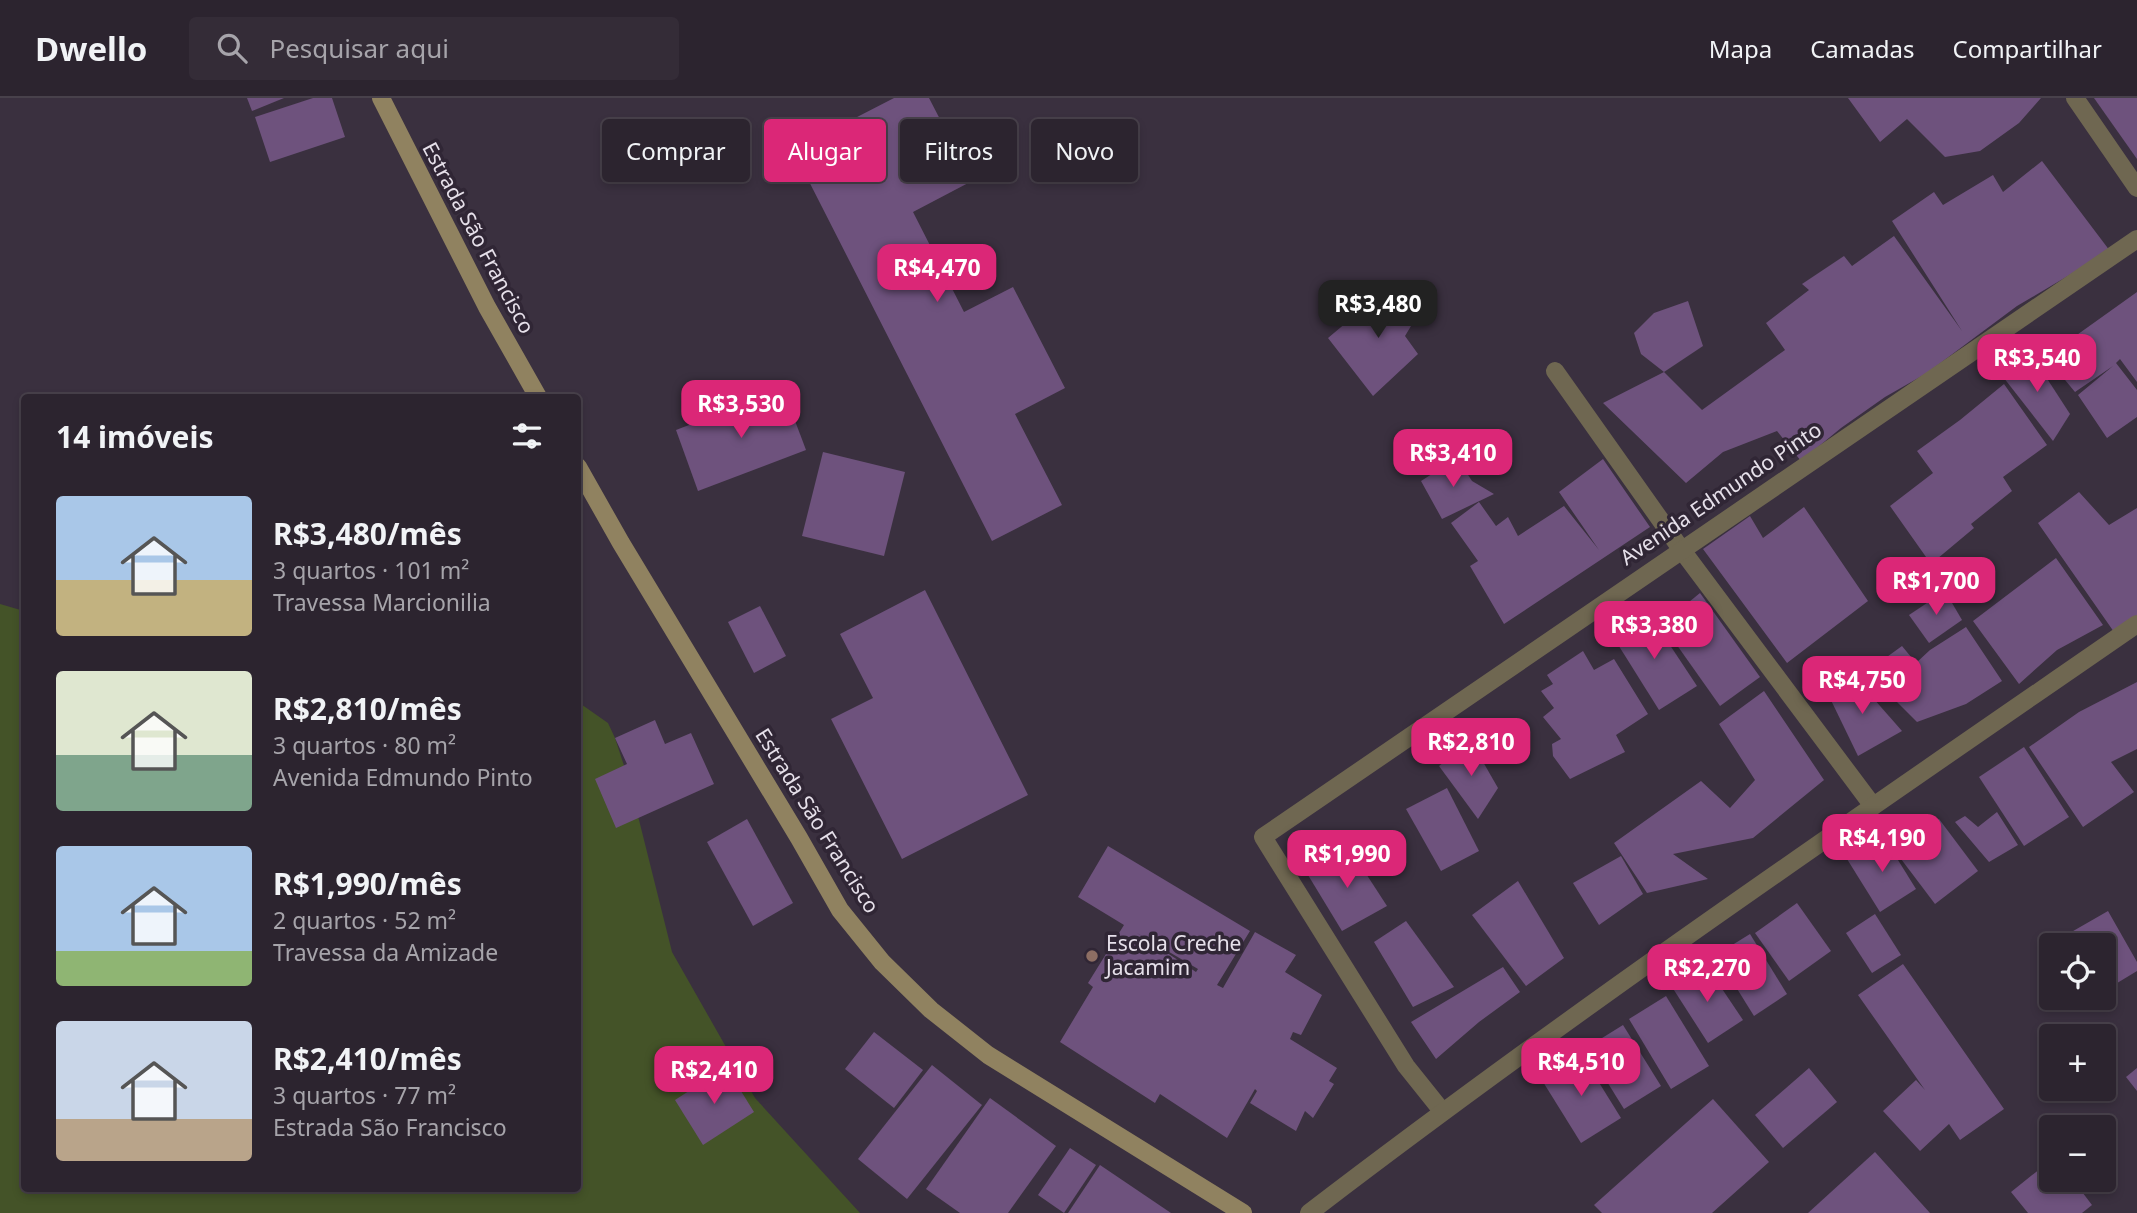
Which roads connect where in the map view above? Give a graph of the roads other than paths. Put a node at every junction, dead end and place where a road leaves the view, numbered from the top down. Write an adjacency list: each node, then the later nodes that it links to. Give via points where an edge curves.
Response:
1 (381, 98): 6 (street, Estrada São Francisco)
2 (2075, 98): 3 (street)
3 (2137, 188)
4 (2137, 239): 8 (street, Avenida Edmundo Pinto)
5 (1555, 371): 8 (street)
6 (536, 394)
7 (581, 472): 12 (street, Estrada São Francisco, via 840,910 882,961 931,1010 988,1055)
8 (1681, 549): 10 (street); 11 (street, Avenida Edmundo Pinto, via 1263,837 1406,1066)
9 (2137, 624): 10 (street)
10 (1873, 806): 11 (street)
11 (1442, 1111): 13 (street)
12 (1243, 1213)
13 (1309, 1213)

